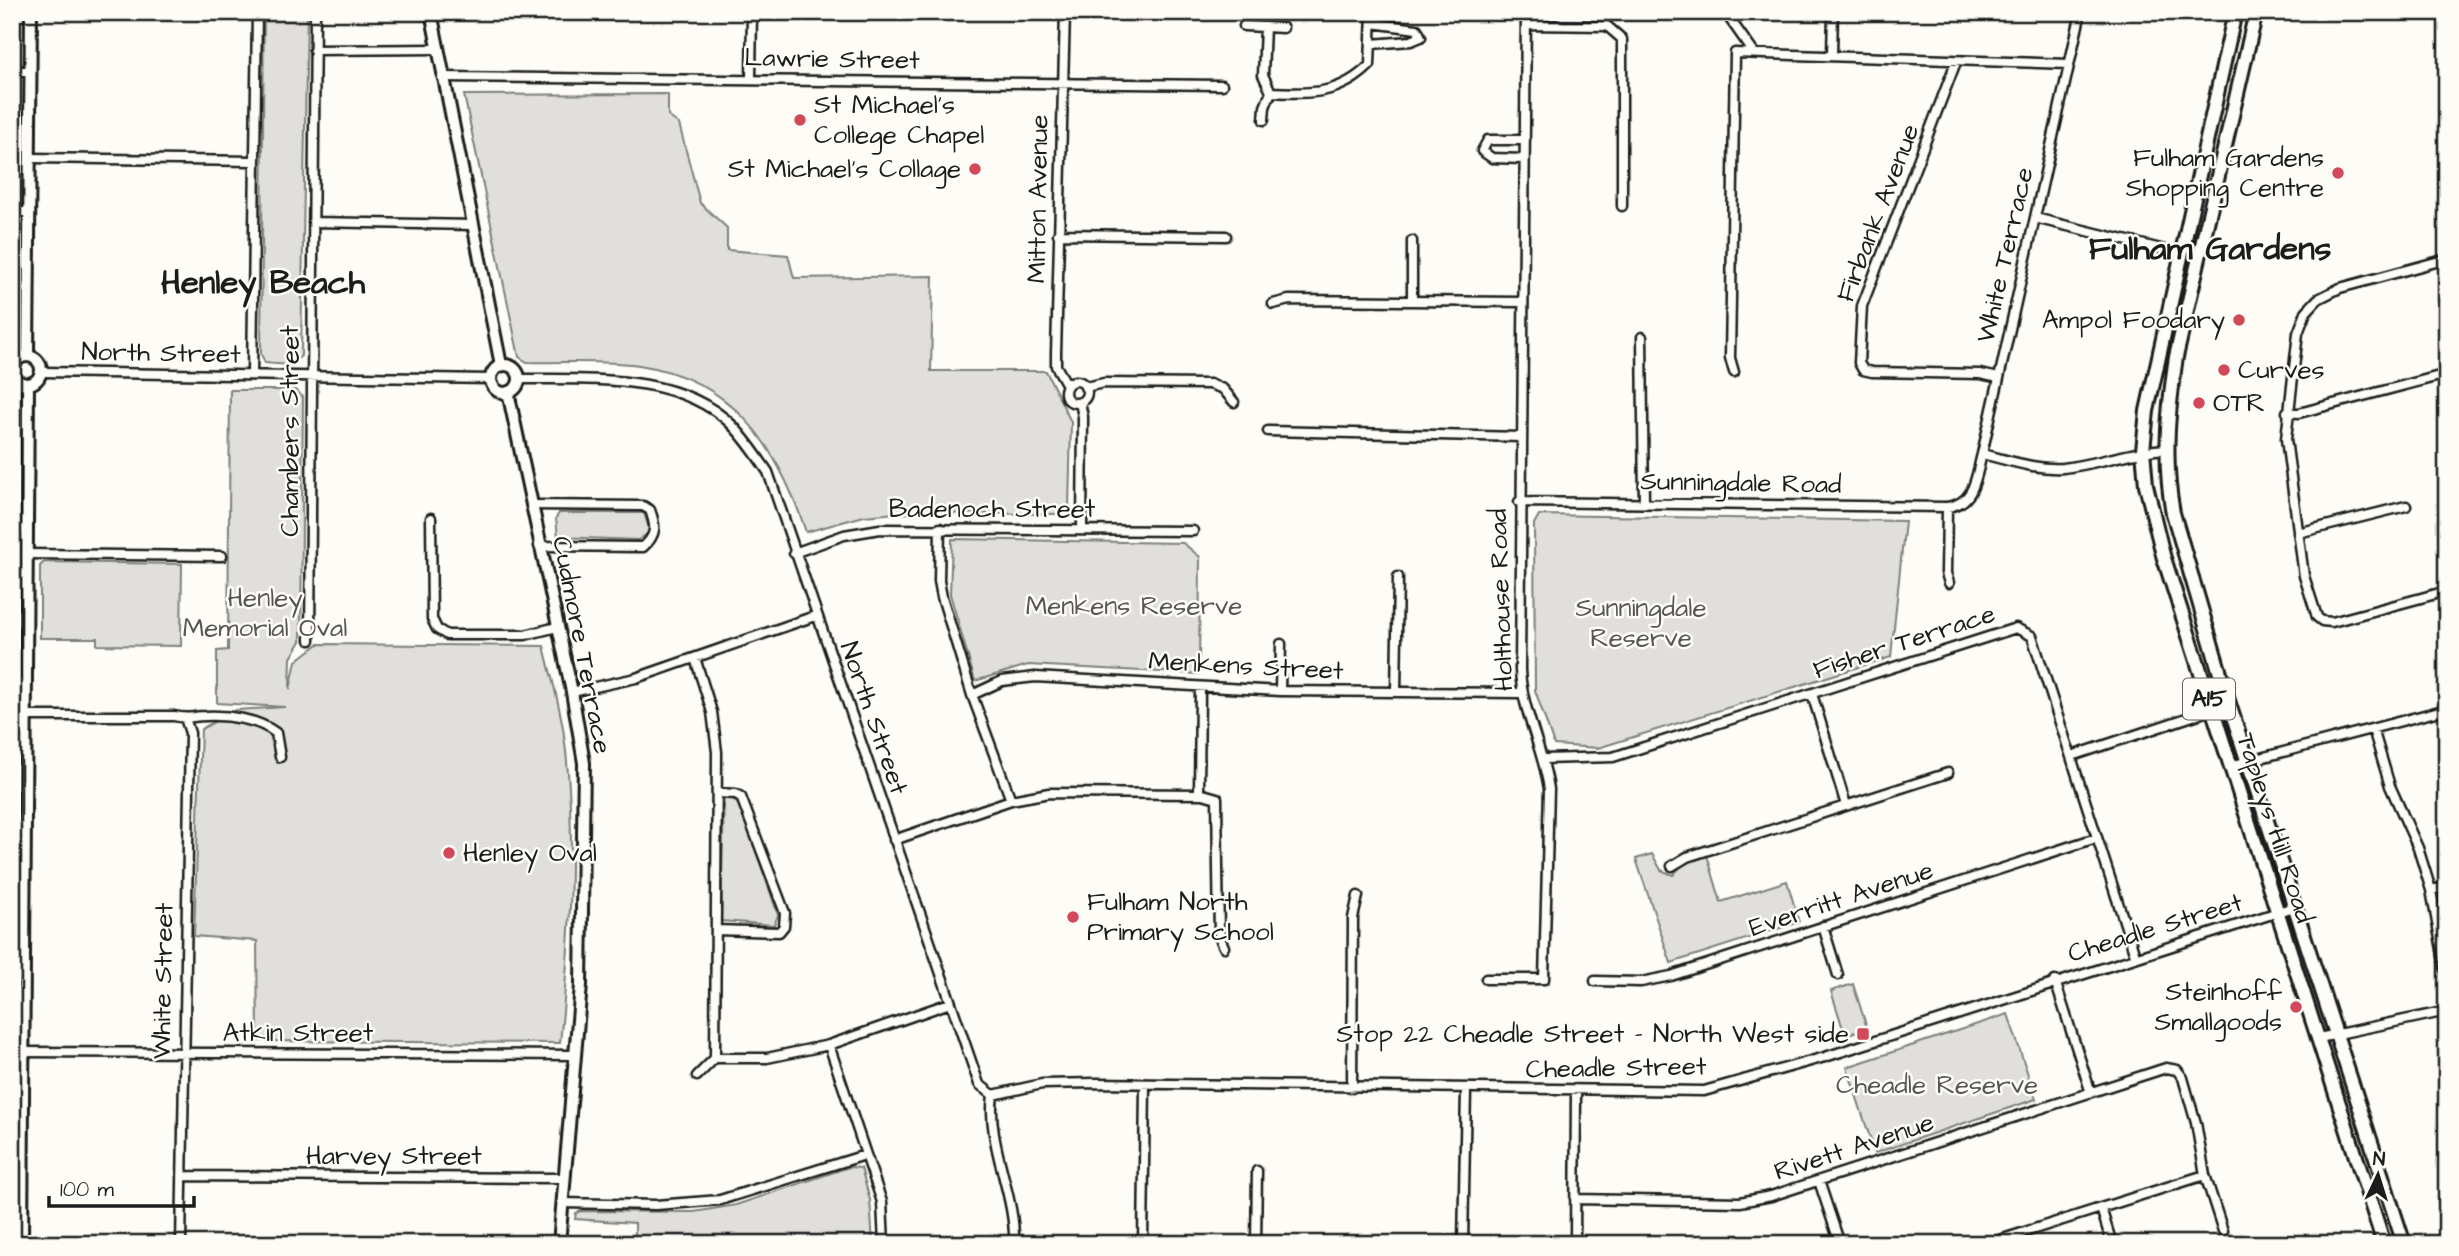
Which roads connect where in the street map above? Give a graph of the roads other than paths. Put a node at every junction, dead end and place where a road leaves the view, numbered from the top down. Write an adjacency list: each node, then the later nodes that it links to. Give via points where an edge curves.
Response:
1 (31, 12): 27 (street)
2 (257, 12): 37 (street)
3 (315, 12): 21 (street, Chambers Street)
4 (431, 12): 20 (street)
5 (752, 12): 29 (street)
6 (1065, 12): 30 (street, Mitton Avenue)
7 (1372, 12): 14 (street)
8 (1526, 12): 16 (street, Holthouse Road)
9 (1833, 12): 23 (street)
10 (2081, 12): 25 (street, White Terrace)
11 (2235, 12): 47 (main road, Tapleys Hill Road / A15)
12 (2256, 12): 73 (main road, Tapleys Hill Road / A15, via 2176,357)
13 (1727, 15): 22 (street)
14 (1372, 23): 19 (street); 19 (street, via 1417,29 1421,37)
15 (1244, 26): 17 (street)
16 (1526, 26): 34 (street, Holthouse Road); 38 (street, via 1608,26 1622,39)
17 (1265, 27): 18 (street); 32 (street, via 1263,75)
18 (1283, 28)
19 (1371, 44): 32 (street, via 1370,65 1325,93)
20 (438, 49): 21 (street); 28 (street)
21 (314, 50): 42 (street, Chambers Street)
22 (1754, 53): 23 (street); 57 (street, via 1735,53 1730,358)
23 (1832, 55): 24 (street)
24 (1956, 62): 25 (street); 61 (street, Firbank Avenue, via 1862,306 1859,363 1872,372)
25 (2069, 64): 41 (street, White Terrace)
26 (12, 71): 27 (street)
27 (30, 71): 35 (street)
28 (442, 76): 29 (street, Lawrie Street); 43 (street)
29 (751, 79): 30 (street, Lawrie Street)
30 (1062, 82): 31 (street, Lawrie Street); 44 (street, Mitton Avenue)
31 (1222, 85)
32 (1271, 92): 33 (street)
33 (1264, 120)
34 (1525, 140): 36 (street, Holthouse Road); 36 (street, via 1488,140 1482,151 1492,158)
35 (30, 158): 37 (street); 40 (street)
36 (1524, 159): 50 (street, Holthouse Road)
37 (255, 161): 59 (street)
38 (1622, 206)
39 (12, 212): 40 (street)
40 (30, 212): 53 (street)
41 (2035, 218): 47 (street); 61 (street, White Terrace)
42 (313, 222): 43 (street); 60 (street, Chambers Street)
43 (473, 225): 54 (street)
44 (1058, 234): 45 (street); 65 (street, Mitton Avenue, via 1056,366)
45 (1226, 236)
46 (1412, 241): 49 (street)
47 (2181, 254): 74 (main road, Tapleys Hill Road / A15, via 2154,370)
48 (2447, 259): 70 (street, via 2352,284 2318,299 2306,312 2298,333)
49 (1412, 300): 50 (street); 51 (street, via 1289,300)
50 (1522, 302): 72 (street, Holthouse Road)
51 (1273, 304)
52 (1642, 337): 77 (street)
53 (28, 356): 55 (street, via 17,360); 56 (street, via 36,359)
54 (501, 365): 62 (street); 63 (street, via 513,368)
55 (13, 368): 64 (street, via 19,381)
56 (42, 372): 59 (street, North Street); 64 (street)
57 (1734, 372)
58 (2447, 374): 70 (street, via 2299,413)
59 (253, 375): 60 (street, North Street)
60 (312, 376): 62 (street, North Street); 98 (street, Chambers Street)
61 (1999, 378): 75 (street, White Terrace)
62 (491, 379): 67 (street, via 496,390)
63 (519, 379): 67 (street); 90 (street, North Street, via 632,383 683,396 730,423 768,472)
64 (28, 384): 84 (street)
65 (1067, 385): 66 (street, via 1076,381); 68 (street, via 1066,397)
66 (1085, 387): 68 (street); 69 (street, via 1104,383 1210,384 1223,389)
67 (508, 392): 79 (street, Cudmore Terrace)
68 (1080, 402): 86 (street)
69 (1234, 402)
70 (2287, 412): 88 (street)
71 (1268, 431): 72 (street)
72 (1521, 437): 76 (street, Holthouse Road)
73 (2166, 449): 74 (street); 110 (main road, Tapleys Hill Road / A15, via 2173,513)
74 (2143, 450): 75 (street, via 2064,468 2042,468); 111 (main road, Tapleys Hill Road / A15, via 2152,515)
75 (1982, 454): 78 (street, White Terrace, via 1969,496)
76 (1519, 502): 77 (street, Sunningdale Road); 107 (street, Holthouse Road)
77 (1644, 503): 81 (street, Sunningdale Road)
78 (1961, 504): 81 (street, Sunningdale Road)
79 (531, 505): 89 (street, Cudmore Terrace); 89 (street, via 643,506 650,510 655,530 643,547)
80 (2406, 506): 88 (street)
81 (1947, 507): 94 (street)
82 (431, 518): 97 (street, via 432,619 437,629 447,635 525,635)
83 (12, 528): 84 (street)
84 (26, 528): 91 (street)
85 (940, 528): 86 (street, Badenoch Street); 90 (street, Badenoch Street, via 862,531); 109 (street, via 939,581)
86 (1082, 530): 87 (street, Badenoch Street)
87 (1193, 531)
88 (2298, 533): 95 (street, via 2304,576 2322,621)
89 (539, 546): 97 (street, Cudmore Terrace)
90 (794, 553): 96 (street, North Street)
91 (26, 554): 92 (street); 102 (street)
92 (222, 556)
93 (1398, 577): 106 (street)
94 (1949, 583)
95 (2447, 591)
96 (816, 616): 100 (street); 127 (street, North Street)
97 (557, 627): 105 (street, Cudmore Terrace)
98 (310, 640)
99 (1281, 644): 104 (street)
100 (695, 658): 105 (street, via 636,678); 122 (street, via 712,712)
101 (12, 683): 102 (street)
102 (25, 683): 113 (street)
103 (1200, 688): 104 (street, Menkens Street); 109 (street, Menkens Street, via 1035,677 1002,681); 123 (street)
104 (1280, 691): 106 (street, Menkens Street)
105 (572, 692): 153 (street, Cudmore Terrace, via 584,763 583,933)
106 (1396, 692): 107 (street, Menkens Street)
107 (1521, 693): 118 (street, Holthouse Road)
108 (1812, 694): 116 (street, Fisher Terrace, via 2016,628 2025,630 2032,636); 118 (street, Fisher Terrace, via 1613,757); 125 (street)
109 (972, 695): 124 (street)
110 (2229, 704): 111 (street); 119 (main road, Tapleys Hill Road / A15)
111 (2213, 709): 116 (street); 120 (main road, Tapleys Hill Road / A15)
112 (2447, 709): 115 (street)
113 (24, 716): 114 (street, via 174,716); 128 (street)
114 (186, 721): 117 (street, via 204,716 265,725 276,733); 152 (street, White Street, via 190,733)
115 (2374, 729): 119 (street); 132 (street, via 2390,786)
116 (2071, 756): 126 (street, Fisher Terrace)
117 (280, 757)
118 (1544, 759): 142 (street, Holthouse Road, via 1549,789 1544,979)
119 (2248, 760): 120 (street); 134 (main road, Tapleys Hill Road / A15)
120 (2230, 766): 135 (main road, Tapleys Hill Road / A15)
121 (1948, 773): 125 (street)
122 (717, 793): 137 (street); 137 (street, via 741,797 785,914 779,932)
123 (1199, 794): 124 (street, via 1049,793); 138 (street, via 1217,798 1219,936)
124 (1011, 800): 127 (street)
125 (1846, 805): 130 (street, via 1687,857)
126 (2096, 838): 136 (street, Everritt Avenue); 139 (street, Fisher Terrace)
127 (894, 840): 145 (street, North Street)
128 (18, 843): 129 (street)
129 (18, 862): 146 (street)
130 (1672, 866)
131 (2447, 887): 132 (street)
132 (2431, 890): 141 (street)
133 (1358, 896): 157 (street, via 1353,918)
134 (2297, 906): 135 (street, Cheadle Street); 148 (main road, Tapleys Hill Road / A15)
135 (2279, 911): 139 (street, Cheadle Street); 149 (main road, Tapleys Hill Road / A15)
136 (1823, 926): 140 (street); 143 (street, Everritt Avenue, via 1671,976 1641,982)
137 (716, 930): 154 (street)
138 (1224, 947)
139 (2135, 955): 144 (street, Cheadle Street)
140 (1838, 975)
141 (2447, 977)
142 (1486, 979)
143 (1595, 981)
144 (2056, 981): 159 (street); 160 (street, Cheadle Street, via 1722,1088)
145 (950, 1003): 150 (street); 161 (street, North Street, via 979,1084)
146 (17, 1007): 151 (street)
147 (2447, 1011): 148 (street)
148 (2336, 1032): 149 (street); 186 (main road, Tapleys Hill Road / A15)
149 (2319, 1038): 185 (main road, Tapleys Hill Road / A15)
150 (829, 1045): 154 (street, via 767,1058); 163 (street)
151 (22, 1052): 152 (street, Atkin Street); 162 (street)
152 (182, 1053): 153 (street, Atkin Street); 166 (street, White Street)
153 (574, 1055): 167 (street, Cudmore Terrace)
154 (715, 1058): 155 (street)
155 (697, 1076)
156 (1145, 1086): 157 (street, Cheadle Street); 161 (street, Cheadle Street, via 1042,1084); 179 (street)
157 (1352, 1088): 158 (street, Cheadle Street)
158 (1466, 1090): 160 (street, Cheadle Street); 181 (street)
159 (2091, 1090): 165 (street, Rivett Avenue, via 2166,1068 2177,1070 2196,1123); 168 (street, Rivett Avenue)
160 (1576, 1091): 169 (street)
161 (993, 1096): 178 (street, via 992,1115 1008,1183)
162 (17, 1142): 174 (street)
163 (865, 1155): 170 (street, via 720,1200 656,1205); 177 (street, via 881,1202)
164 (1257, 1171): 180 (street)
165 (2205, 1175): 171 (street); 172 (street)
166 (182, 1176): 167 (street, Harvey Street); 175 (street, White Street)
167 (564, 1178): 170 (street, Cudmore Terrace)
168 (1819, 1181): 169 (street, Rivett Avenue, via 1740,1202); 183 (street)
169 (1575, 1199): 182 (street)
170 (562, 1203): 176 (street, Cudmore Terrace)
171 (2101, 1208): 173 (street); 184 (street)
172 (2223, 1231)
173 (1992, 1243)
174 (22, 1244)
175 (181, 1244)
176 (559, 1244)
177 (884, 1244)
178 (1014, 1244)
179 (1143, 1244)
180 (1256, 1244)
181 (1464, 1244)
182 (1575, 1244)
183 (1840, 1244)
184 (2112, 1244)
185 (2384, 1244)
186 (2404, 1244)

